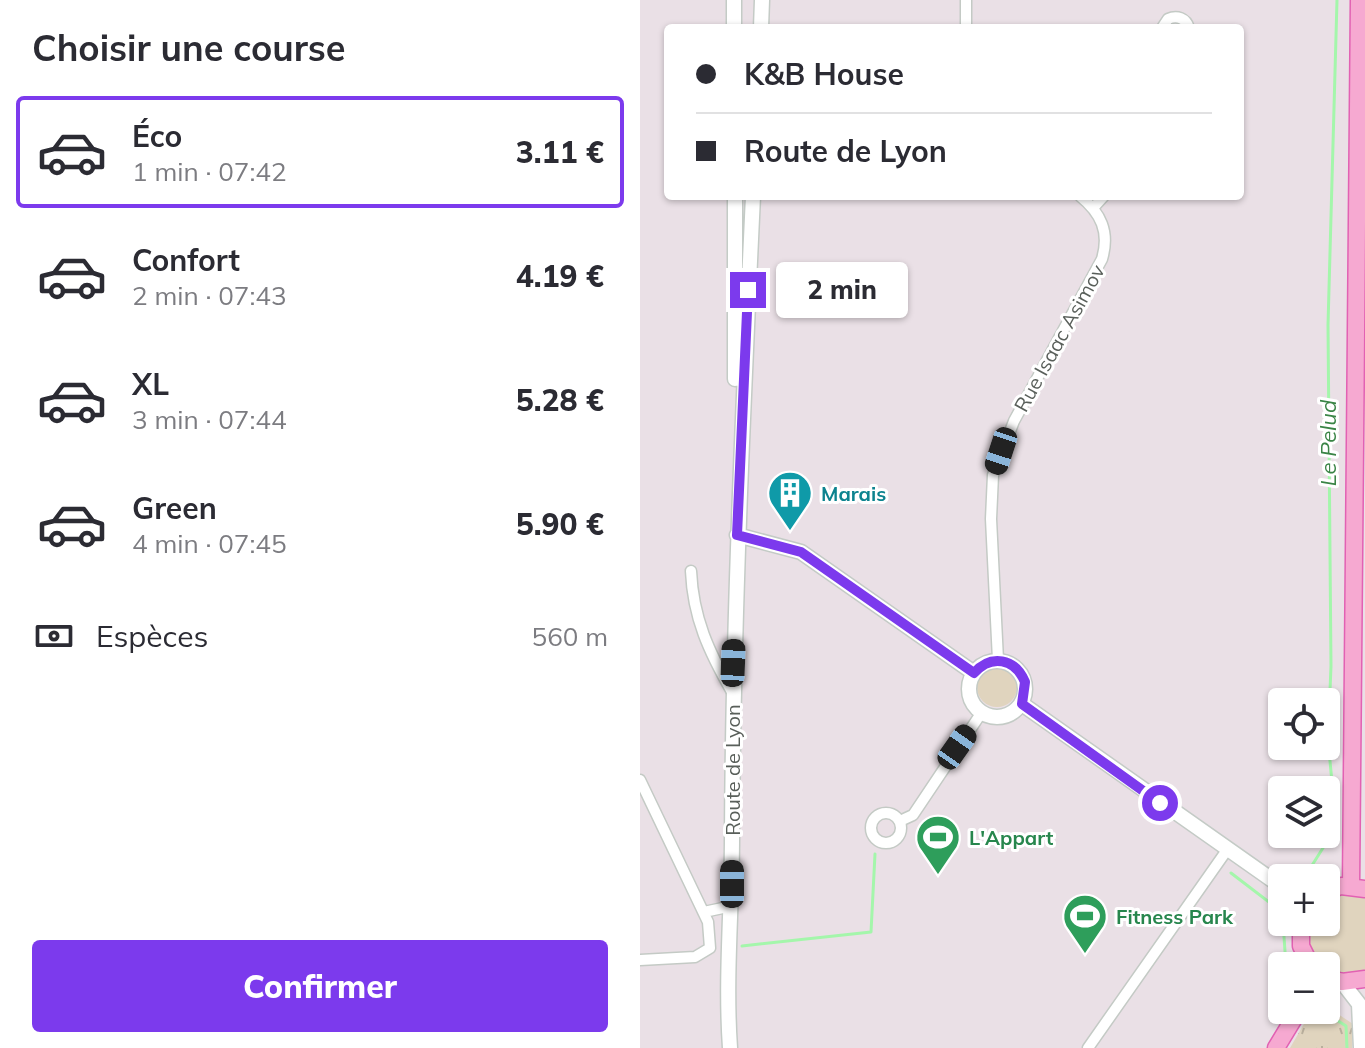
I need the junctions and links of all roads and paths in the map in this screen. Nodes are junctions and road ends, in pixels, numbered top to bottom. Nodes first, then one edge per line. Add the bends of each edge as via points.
1 (734, 0) edge
2 (762, 0) edge
3 (966, 0) edge
4 (1359, 0) edge
5 (734, 24) edge
6 (761, 24) edge
7 (966, 24) edge
8 (1165, 24) edge
9 (1187, 24) edge
10 (735, 200) edge
11 (753, 200) edge
12 (1085, 200) edge
13 (1100, 200) edge
14 (1094, 207) junction
15 (737, 535) junction
16 (691, 571) dead end
17 (998, 660) junction
18 (974, 673) junction
19 (733, 692) junction
20 (1022, 704) junction
21 (982, 712) junction
22 (640, 780) edge
23 (900, 821) dead end
24 (1227, 850) junction
25 (1268, 878) edge
26 (1358, 888) edge
27 (732, 906) junction
28 (704, 912) junction
29 (710, 948) junction
30 (731, 956) junction
31 (640, 960) edge
32 (1340, 979) edge
33 (1365, 979) edge
34 (1340, 988) edge
35 (1282, 1024) edge
36 (1290, 1024) edge
37 (730, 1048) edge
38 (738, 1048) edge
39 (1088, 1048) edge
40 (1274, 1048) edge
41 (1361, 1048) edge

1 - 5 main road
2 - 6 main road
3 - 7 street
4 - 26 main road
8 - 9 street via 1177,17
10 - 15 main road, Route de Lyon
11 - 15 main road, Route de Lyon
12 - 14 street
13 - 14 street
14 - 17 street, Rue Isaac Asimov via 1106,229 1102,259 1014,421 993,475
15 - 18 main road via 801,552
15 - 19 main road, Route de Lyon
16 - 19 street via 692,605 706,646
17 - 18 main road
17 - 20 main road via 1022,673
18 - 21 main road via 969,694
19 - 27 main road, Route de Lyon
20 - 21 main road via 1001,717
20 - 24 main road
21 - 23 street via 913,815
22 - 28 street
24 - 25 main road
24 - 39 street
27 - 28 street
27 - 30 main road, Route de Lyon
28 - 29 street
29 - 30 street
29 - 31 street via 695,957
30 - 37 main road
30 - 38 main road
32 - 33 main road
34 - 41 main road via 1359,1004
35 - 40 main road
36 - 40 main road

